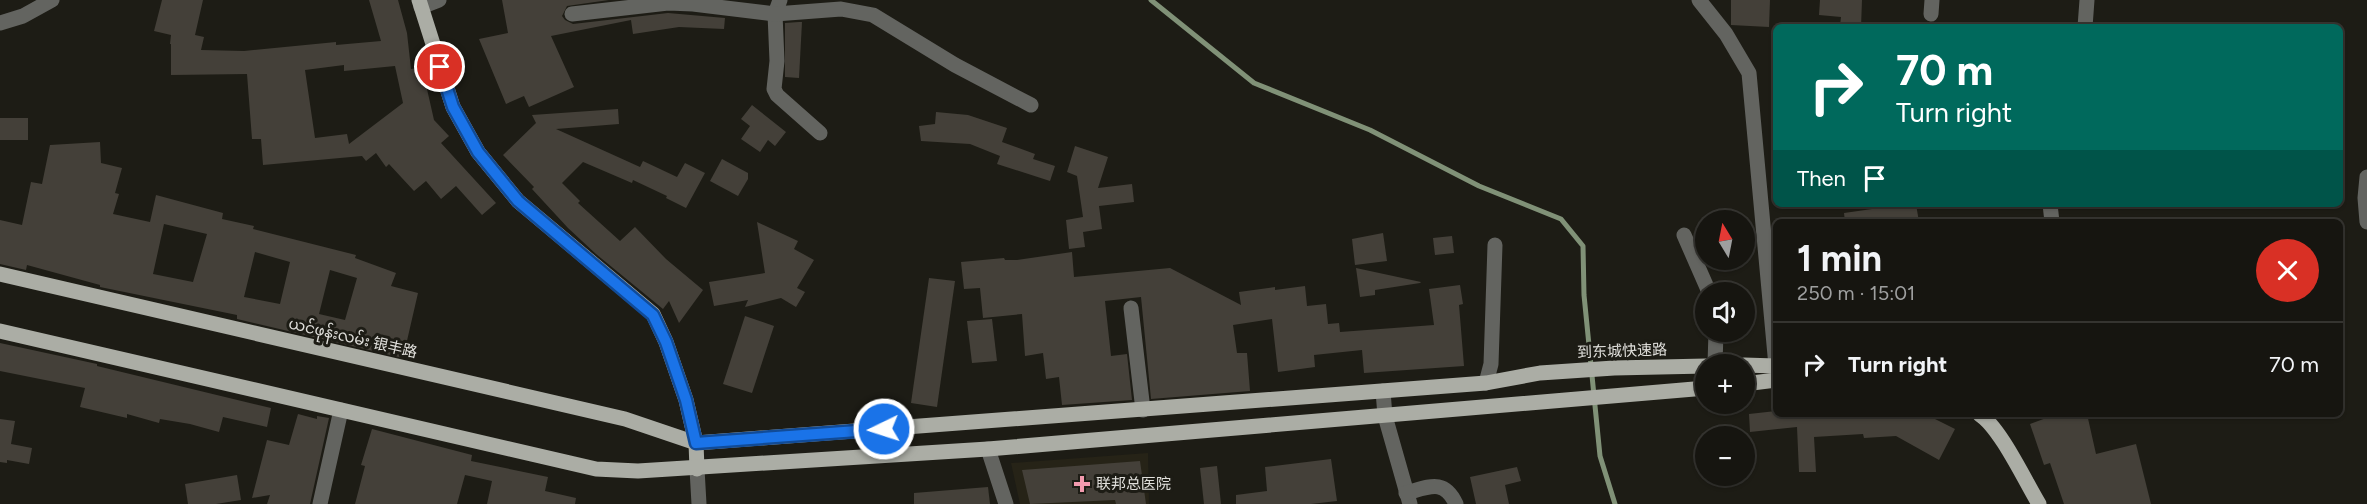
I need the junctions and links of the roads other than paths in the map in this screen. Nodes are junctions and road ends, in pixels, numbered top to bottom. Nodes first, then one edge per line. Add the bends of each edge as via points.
1 (52, 0) edge
2 (439, 0) edge
3 (1699, 0) edge
4 (2087, 0) edge
5 (420, 4) edge
6 (778, 7) edge
7 (572, 14) dead end
8 (0, 23) edge
9 (2085, 24) edge
10 (1030, 105) dead end
11 (820, 133) dead end
12 (2367, 177) edge
13 (2367, 222) edge
14 (1684, 235) dead end
15 (1495, 245) dead end
16 (0, 274) edge
17 (1705, 282) edge
18 (1131, 308) dead end
19 (0, 331) edge
20 (1773, 333) edge
21 (1755, 365) edge
22 (1695, 366) edge
23 (1773, 366) edge
24 (1773, 380) edge
25 (1486, 383) junction
26 (1755, 383) edge
27 (1695, 389) edge
28 (1383, 391) junction
29 (341, 410) junction
30 (1143, 410) junction
31 (1385, 416) junction
32 (1984, 417) edge
33 (696, 443) junction
34 (988, 449) junction
35 (698, 469) junction
36 (1408, 499) edge
37 (320, 504) edge
38 (699, 504) edge
39 (1006, 504) edge
40 (1456, 504) edge
41 (2039, 504) edge

1 - 8 street
2 - 5 street
3 - 20 street via 1726,34 1749,73
4 - 9 street
5 - 33 main road via 453,107 478,152 518,201 653,315 686,400
6 - 7 street via 668,3
6 - 10 street via 841,9 873,15
6 - 11 street via 774,89
12 - 13 street
14 - 17 street
15 - 25 street via 1491,364
16 - 33 main road, ယင်ဖုန်းလမ်း 银丰路 via 625,419
18 - 30 street
19 - 29 main road
21 - 23 main road
22 - 25 main road, 到东城快速路 via 1540,373
24 - 26 main road
25 - 28 main road, 到东城快速路
27 - 31 main road
28 - 30 main road, 到东城快速路
28 - 31 street
29 - 35 main road via 596,469
29 - 37 street
30 - 33 main road, 到东城快速路
31 - 34 main road
31 - 36 street
32 - 41 main road
33 - 35 main road
34 - 35 main road
34 - 39 street
35 - 38 street
36 - 40 street via 1432,486 1444,487

